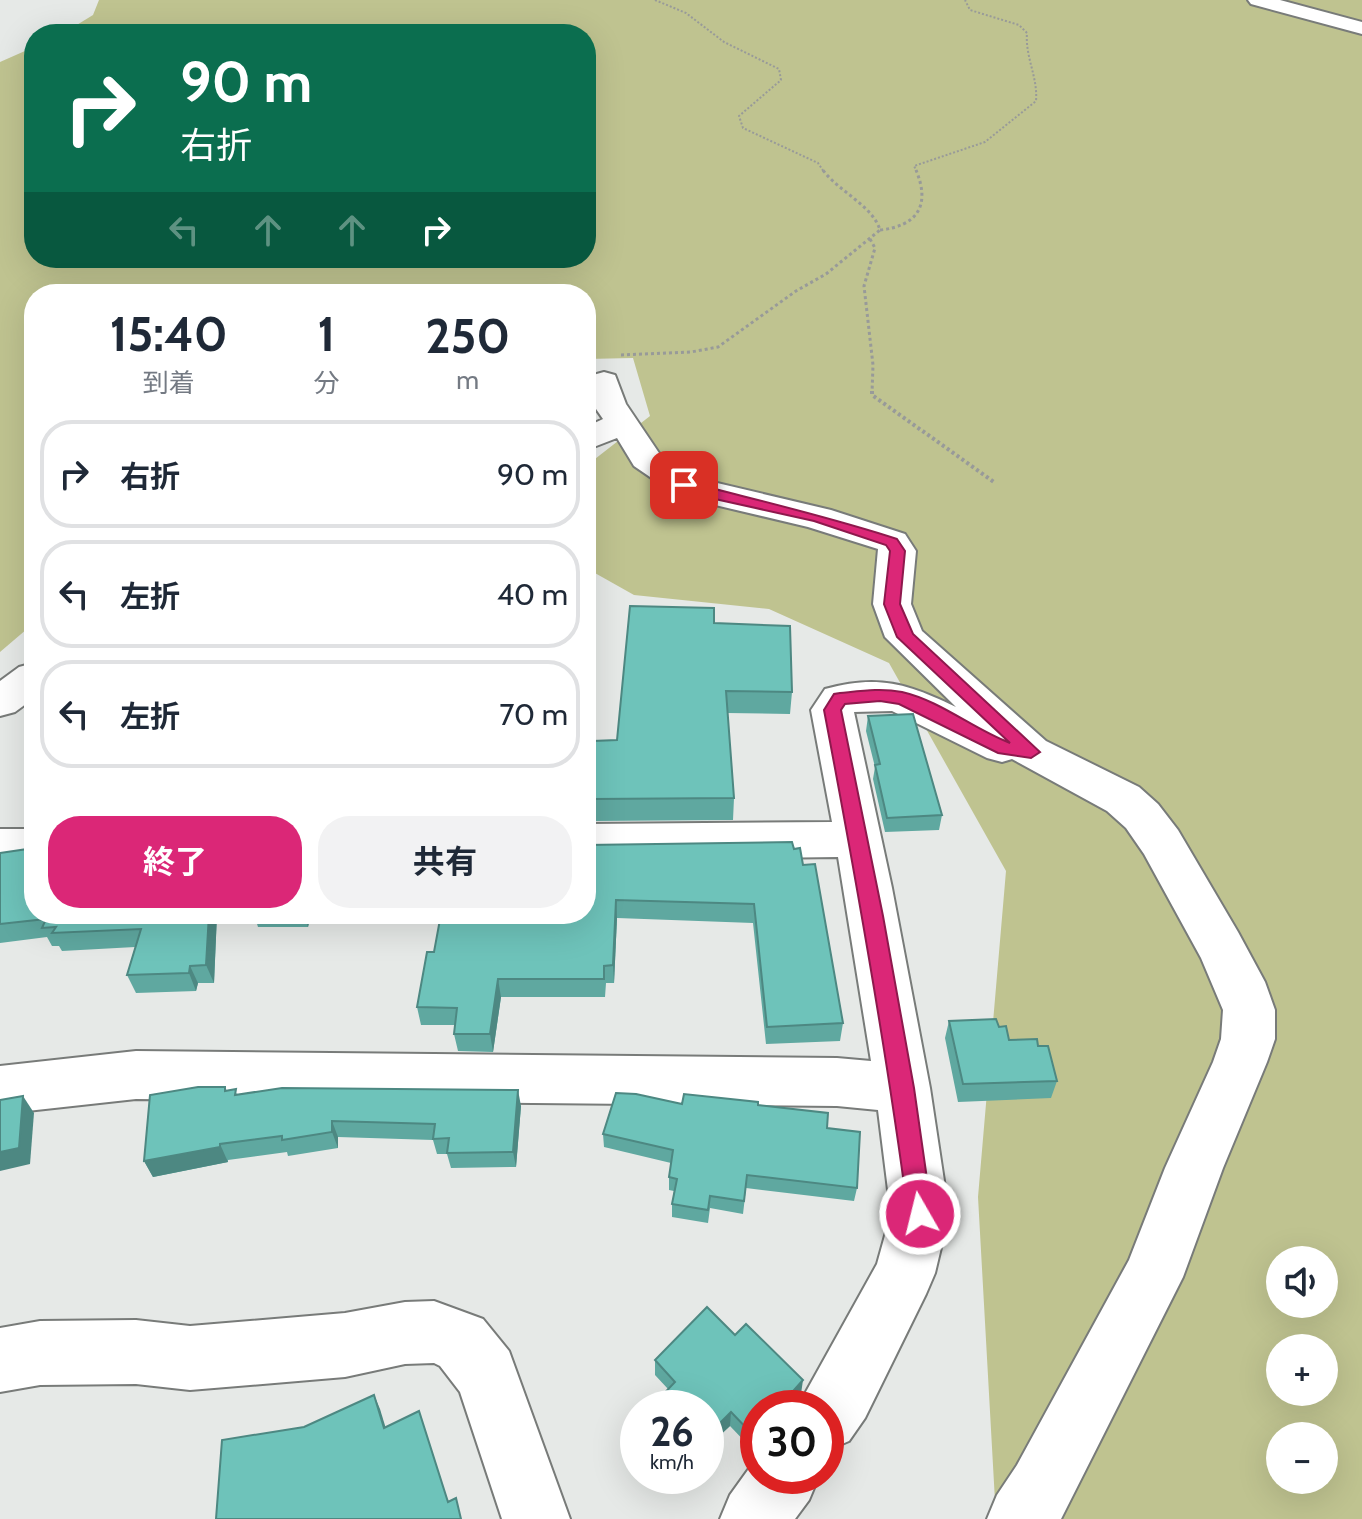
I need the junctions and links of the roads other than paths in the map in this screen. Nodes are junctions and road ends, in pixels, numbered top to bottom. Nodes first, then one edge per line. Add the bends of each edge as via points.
1 (1258, 0) edge
2 (1362, 28) edge
3 (604, 415) edge
4 (24, 684) edge
5 (0, 702) edge
6 (1031, 752) junction
7 (858, 839) junction
8 (596, 842) edge
9 (0, 847) edge
10 (24, 847) edge
11 (903, 1088) junction
12 (0, 1090) edge
13 (0, 1360) edge
14 (844, 1391) edge
15 (772, 1494) edge
16 (536, 1519) edge
17 (754, 1519) edge
18 (1021, 1519) edge

1 - 2 street
3 - 6 street via 646,459 684,485 892,542 897,551 892,604 905,637
4 - 5 street
6 - 7 street via 1004,748 901,698 840,699 832,710
6 - 18 street via 1123,799 1142,816 1220,946 1249,1010 1240,1062 1153,1277
7 - 8 street
7 - 11 street
9 - 10 street
11 - 12 street via 837,1082 136,1075
11 - 14 street via 920,1214 905,1273
13 - 16 street via 40,1353 136,1352 190,1358 434,1332 461,1341 486,1374
15 - 17 street

